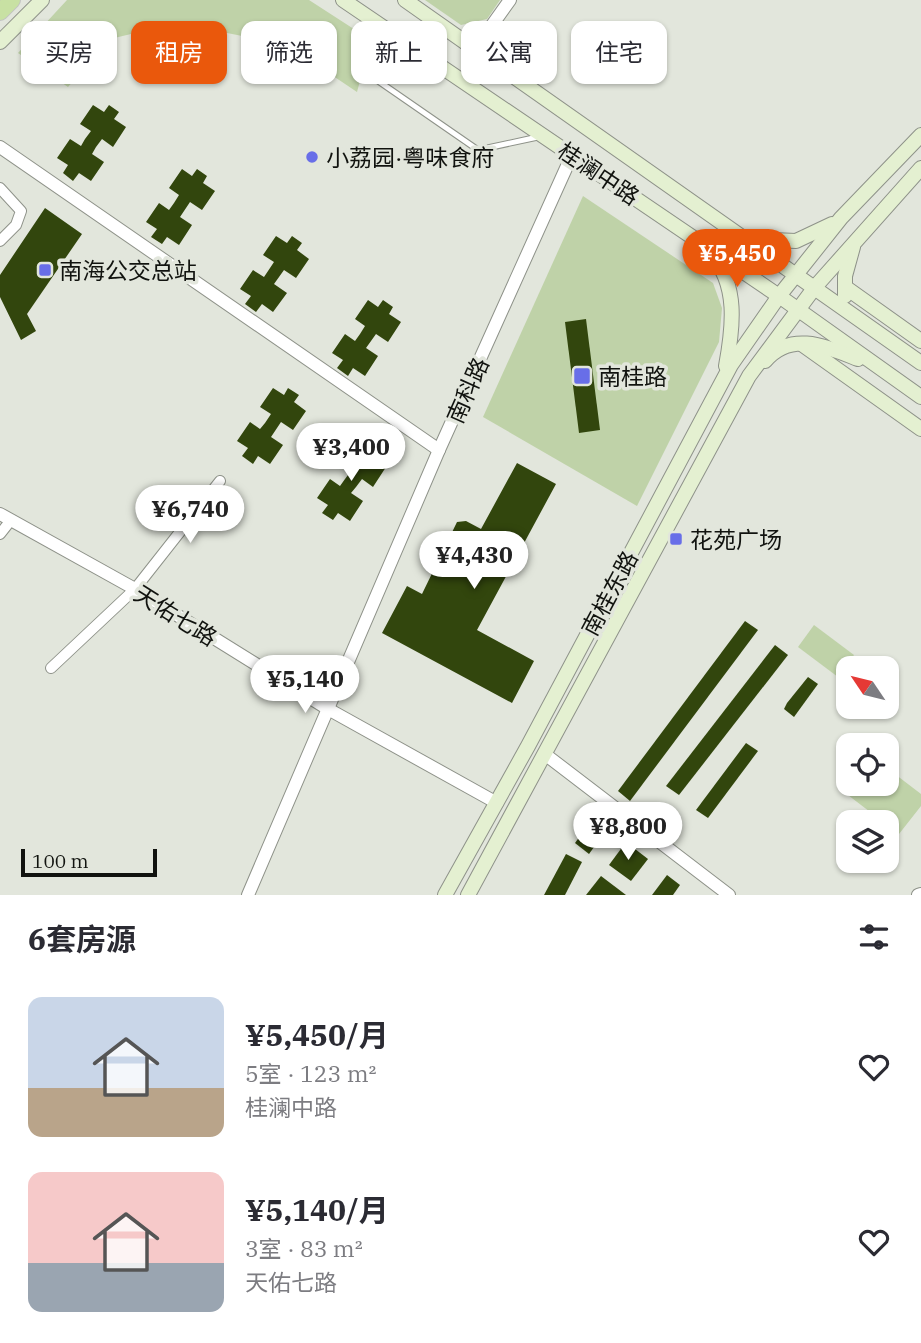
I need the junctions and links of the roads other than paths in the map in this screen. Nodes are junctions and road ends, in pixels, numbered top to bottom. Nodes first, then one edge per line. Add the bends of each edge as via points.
1 (12, 0) edge
2 (42, 0) edge
3 (343, 0) edge
4 (405, 0) edge
5 (510, 0) edge
6 (0, 12) edge
7 (366, 16) junction
8 (495, 21) edge
9 (461, 39) edge
10 (0, 42) edge
11 (525, 84) edge
12 (921, 135) edge
13 (543, 136) junction
14 (0, 147) edge
15 (572, 155) junction
16 (921, 168) edge
17 (0, 188) edge
18 (844, 215) junction
19 (746, 238) junction
20 (696, 240) junction
21 (0, 241) edge
22 (854, 242) junction
23 (796, 274) junction
24 (845, 287) junction
25 (816, 288) junction
26 (779, 296) junction
27 (798, 309) junction
28 (861, 320) junction
29 (921, 341) edge
30 (800, 342) junction
31 (921, 363) edge
32 (878, 366) junction
33 (724, 378) junction
34 (746, 383) junction
35 (921, 397) edge
36 (921, 429) edge
37 (439, 450) junction
38 (220, 481) dead end
39 (5, 517) edge
40 (0, 534) edge
41 (135, 589) junction
42 (51, 668) dead end
43 (328, 709) junction
44 (545, 755) junction
45 (496, 803) junction
46 (249, 894) edge
47 (445, 895) edge
48 (468, 895) edge
49 (729, 895) edge

1 - 6 main road
2 - 10 main road
3 - 7 main road, 桂澜中路
4 - 9 main road, 桂澜中路
5 - 8 street
7 - 13 main road, 桂澜中路
7 - 13 lane via 371,76 478,150
11 - 19 main road, 桂澜中路
12 - 18 main road
13 - 15 main road, 桂澜中路
14 - 37 street
15 - 20 main road, 桂澜中路
15 - 37 street, 南科路
16 - 22 main road, 南桂东路
17 - 21 street via 20,211 16,225
18 - 19 main road via 817,234 796,241
18 - 23 main road, 南桂东路
19 - 23 main road, 桂澜中路
20 - 26 main road, 桂澜中路
20 - 33 main road via 720,264 730,290 733,326
22 - 24 main road
22 - 25 main road, 南桂东路
23 - 25 main road, 桂澜中路
23 - 26 main road, 南桂东路
24 - 28 main road via 845,299
24 - 29 main road
25 - 27 main road, 南桂东路
25 - 28 main road, 桂澜中路
26 - 27 main road, 桂澜中路
26 - 33 main road, 南桂东路
27 - 32 main road, 桂澜中路
27 - 34 main road, 南桂东路
28 - 31 main road, 桂澜中路
30 - 32 main road
30 - 34 main road via 773,351
30 - 36 main road
32 - 35 main road, 桂澜中路
33 - 45 main road, 南桂东路
34 - 44 main road, 南桂东路
37 - 43 street, 南科路
38 - 41 street
39 - 40 street
39 - 41 street, 天佑七路
41 - 42 street
41 - 43 street, 天佑七路
43 - 45 street, 天佑七路
43 - 46 street, 南科路
44 - 48 main road, 南桂东路
44 - 49 street
45 - 47 main road, 南桂东路

